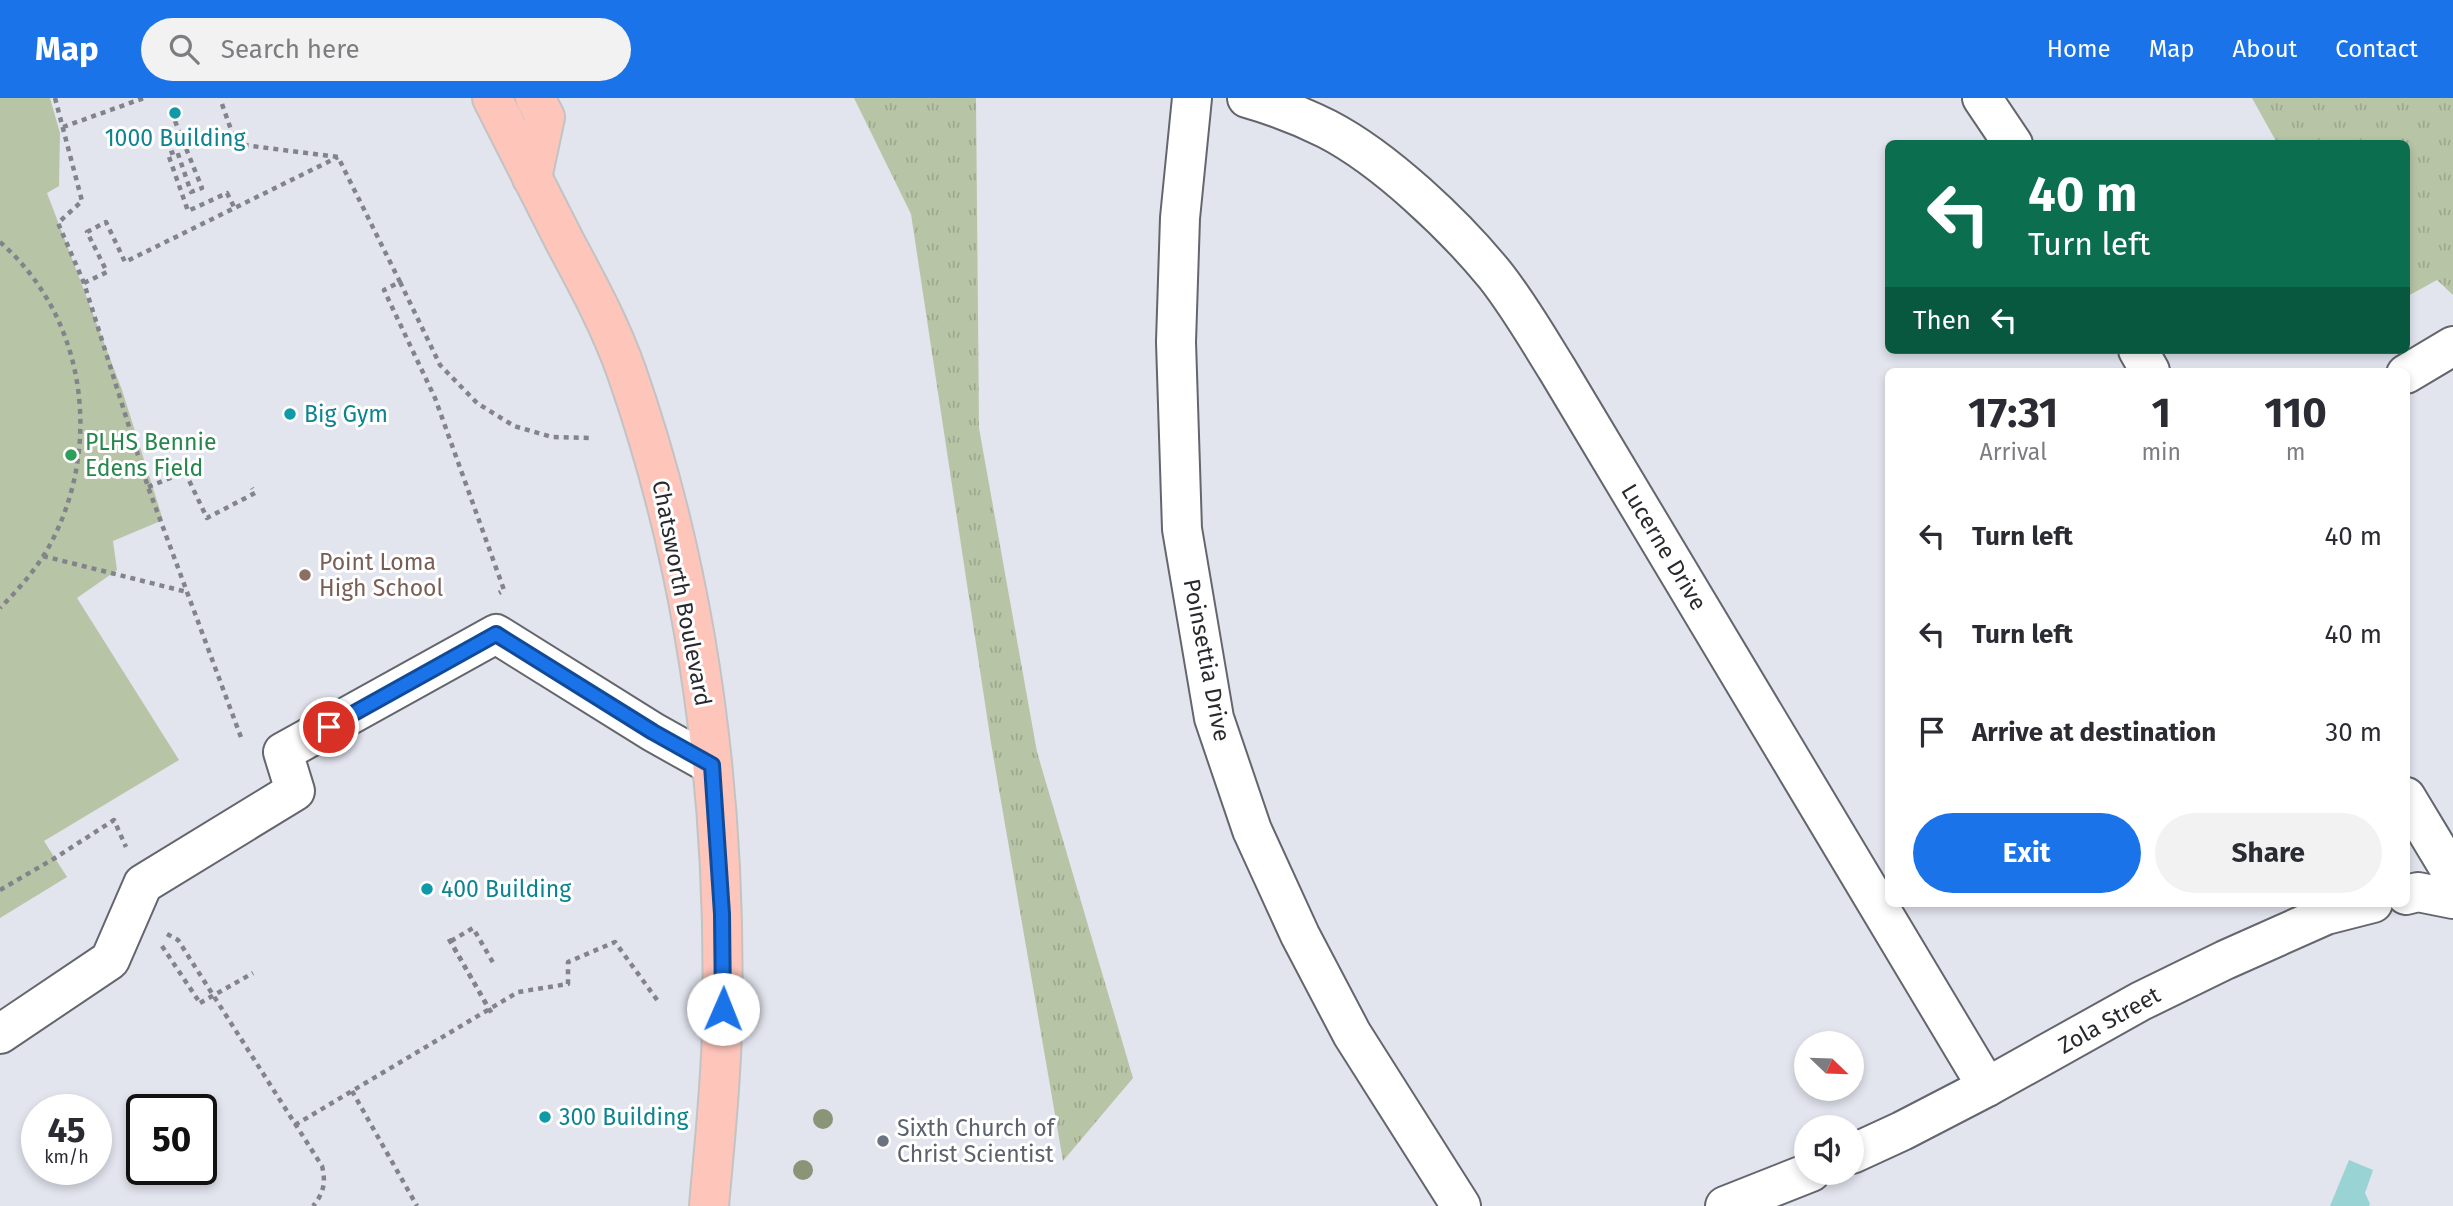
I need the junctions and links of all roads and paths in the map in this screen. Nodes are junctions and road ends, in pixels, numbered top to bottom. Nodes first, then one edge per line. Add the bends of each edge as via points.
1 (55, 98) edge
2 (144, 98) edge
3 (492, 98) edge
4 (535, 98) edge
5 (1192, 98) edge
6 (1247, 98) edge
7 (1982, 98) edge
8 (222, 104) dead end
9 (175, 121) dead end
10 (63, 127) junction
11 (2010, 140) edge
12 (338, 157) junction
13 (532, 178) junction
14 (235, 209) junction
15 (0, 242) edge
16 (400, 282) junction
17 (84, 283) junction
18 (2453, 346) edge
19 (2410, 372) edge
20 (590, 438) dead end
21 (148, 487) junction
22 (253, 488) dead end
23 (44, 556) junction
24 (187, 592) junction
25 (493, 597) dead end
26 (0, 608) edge
27 (244, 745) dead end
28 (712, 765) junction
29 (2410, 804) edge
30 (2453, 875) edge
31 (143, 884) junction
32 (0, 890) edge
33 (2410, 894) edge
34 (2453, 899) edge
35 (2357, 907) edge
36 (162, 948) dead end
37 (495, 966) dead end
38 (253, 973) dead end
39 (660, 1004) dead end
40 (491, 1012) junction
41 (0, 1034) edge
42 (1987, 1087) junction
43 (352, 1091) junction
44 (295, 1125) junction
45 (1864, 1148) edge
46 (1794, 1179) edge
47 (313, 1206) edge
48 (416, 1206) edge
49 (709, 1206) edge
50 (1461, 1206) edge
51 (1725, 1206) edge

1 - 10 path
2 - 10 path
3 - 13 main road, Chatsworth Boulevard
4 - 13 main road via 545,117
5 - 50 street, Poinsettia Drive via 1180,218 1175,342 1181,529 1214,718 1252,830 1300,935 1352,1034
6 - 42 street, Lucerne Drive via 1329,130 1372,159 1438,213 1496,276 1557,369
7 - 11 street
8 - 12 path via 236,144
9 - 14 path via 202,188 191,192 177,151 168,155 188,211 227,192
10 - 17 path via 82,201 58,223
12 - 14 path
12 - 16 path
13 - 28 main road, Chatsworth Boulevard via 605,318 656,466 691,614
14 - 17 path via 125,262 106,222 87,232 107,272
15 - 23 path via 44,294 60,321 76,369 81,442 77,474
16 - 20 path via 440,365 477,403 514,426 552,437
16 - 25 path via 384,289 435,398 505,590
17 - 21 path
18 - 19 street
21 - 22 path via 186,472 207,518 255,494
21 - 24 path
23 - 24 path
23 - 26 path
24 - 27 path
28 - 31 street via 496,634 283,752 295,791
28 - 49 main road, Chatsworth Boulevard via 723,982
29 - 30 street
31 - 32 path via 114,820
31 - 41 street via 110,960
31 - 44 path via 163,932 178,940
33 - 34 street
35 - 42 street, Zola Street via 2326,915 2141,1000
36 - 38 path, bridge via 200,1003
37 - 40 path via 473,928 450,940
39 - 40 path via 615,942 568,962 568,984 518,992
40 - 43 path
42 - 45 street, Zola Street
43 - 44 path
43 - 48 path
44 - 47 path via 324,1175 321,1195
46 - 51 street

